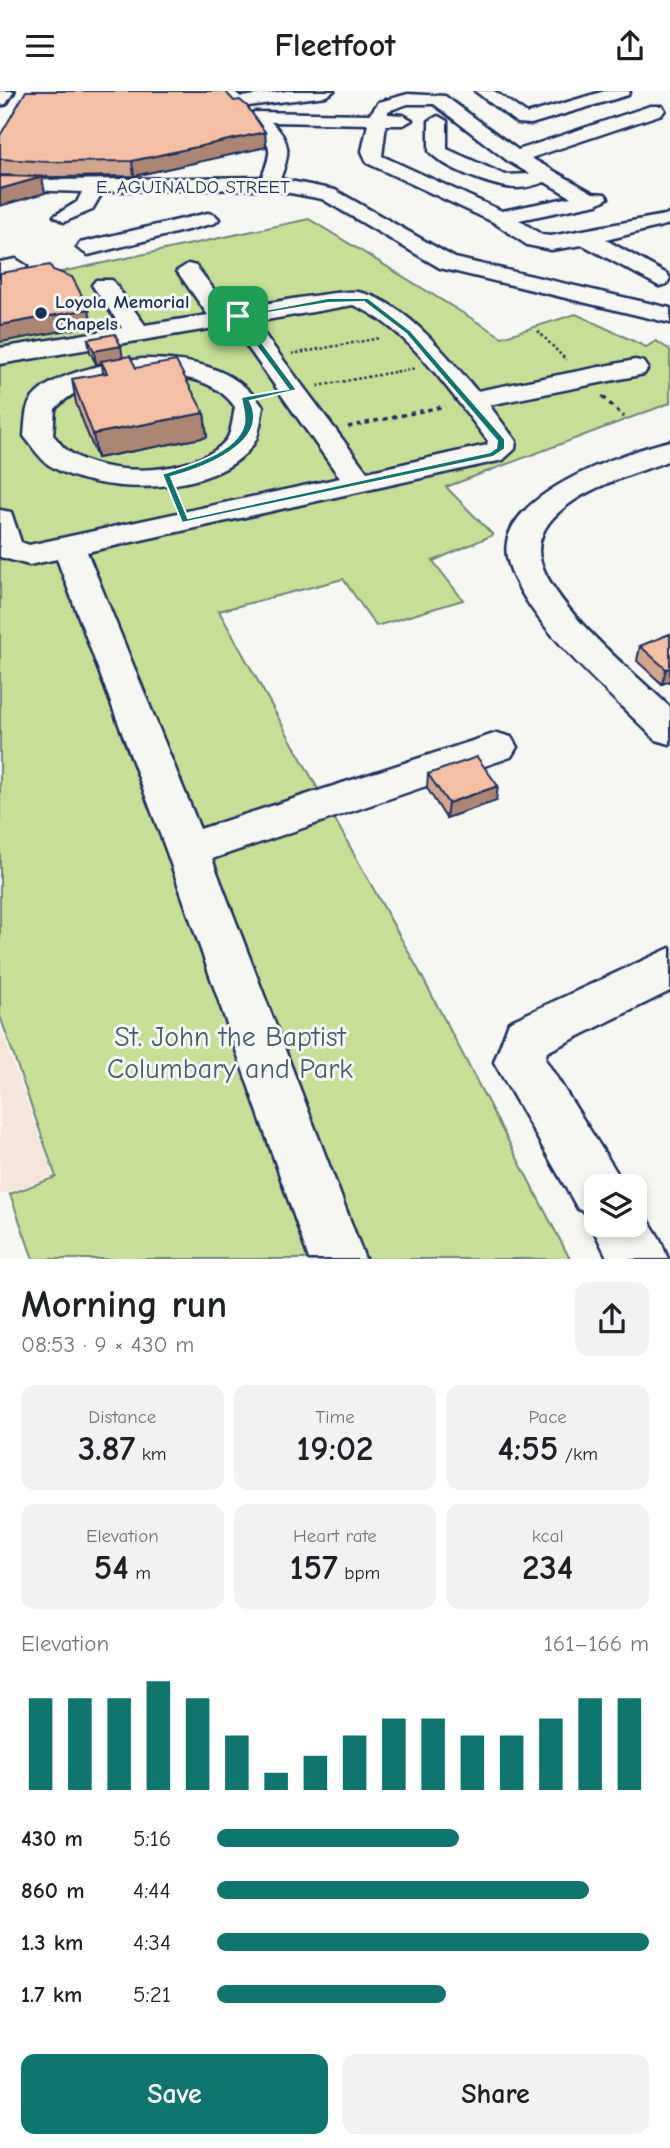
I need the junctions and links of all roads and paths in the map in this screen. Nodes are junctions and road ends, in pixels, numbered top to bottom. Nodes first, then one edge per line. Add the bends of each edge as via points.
1 (5, 91) edge
2 (224, 91) edge
3 (326, 91) edge
4 (483, 91) edge
5 (617, 92) edge
6 (557, 96) dead end
7 (0, 100) edge
8 (575, 106) junction
9 (656, 110) dead end
10 (379, 119) junction
11 (438, 121) junction
12 (467, 121) junction
13 (515, 157) junction
14 (0, 165) edge
15 (0, 174) edge
16 (545, 176) junction
17 (0, 183) edge
18 (269, 183) junction
19 (163, 185) junction
20 (27, 186) junction
21 (94, 186) junction
22 (0, 190) edge
23 (64, 216) dead end
24 (500, 218) junction
25 (208, 219) dead end
26 (180, 226) junction
27 (661, 226) edge
28 (587, 238) junction
29 (88, 248) dead end
30 (188, 271) dead end
31 (665, 278) edge
32 (310, 279) dead end
33 (104, 285) dead end
34 (594, 296) junction
35 (328, 301) junction
36 (670, 316) edge
37 (230, 317) junction
38 (138, 333) junction
39 (409, 333) junction
40 (0, 356) edge
41 (268, 358) junction
42 (438, 364) junction
43 (635, 368) dead end
44 (293, 390) junction
45 (244, 399) junction
46 (470, 401) junction
47 (323, 432) junction
48 (670, 450) edge
49 (166, 476) junction
50 (359, 483) junction
51 (0, 519) edge
52 (185, 521) junction
53 (69, 547) junction
54 (670, 730) edge
55 (496, 747) dead end
56 (187, 850) junction
57 (670, 968) edge
58 (587, 1174) edge
59 (626, 1237) edge
60 (337, 1259) edge
61 (640, 1259) edge

1 - 7 main road
2 - 3 street via 241,102
4 - 8 street via 523,118
5 - 8 street
6 - 8 street
9 - 13 street
10 - 11 street
10 - 12 street via 382,106 432,98
10 - 18 street via 260,116 281,145
10 - 24 street via 371,151 374,159
11 - 12 street
11 - 16 street via 438,151 452,160 506,181
12 - 13 street
13 - 16 street
14 - 15 street via 5,169
16 - 24 street via 599,198
17 - 20 street, E. AGUINALDO STREET
18 - 19 street, E. AGUINALDO STREET via 207,175
18 - 34 street, E. AGUINALDO STREET via 328,194 448,263
19 - 21 street, E. AGUINALDO STREET
19 - 26 street via 160,208
20 - 21 street, E. AGUINALDO STREET
20 - 22 street, E. AGUINALDO STREET
21 - 23 street via 85,209
24 - 28 street via 535,240 563,243
25 - 26 street
26 - 29 street
27 - 28 street
28 - 31 street
30 - 37 street
31 - 34 street
32 - 35 street
33 - 38 street
34 - 36 street, E. AGUINALDO STREET
35 - 37 street
35 - 39 street via 366,300
37 - 38 street
37 - 41 street
38 - 40 street
39 - 41 path
39 - 42 street
41 - 44 street
42 - 44 path
42 - 46 street
43 - 46 street
44 - 45 street
44 - 47 street
45 - 49 street via 249,407 248,425 237,443 200,466
45 - 49 street via 229,384 191,370 110,371 73,384 45,402 21,441 78,473 120,479
46 - 47 path
46 - 50 street via 502,441 501,449
47 - 50 street
48 - 54 street via 561,496 525,535 524,559 551,606
49 - 52 street
50 - 52 street
51 - 53 street via 5,547 14,552 29,555
52 - 53 street
53 - 56 street
55 - 56 street
56 - 60 street
57 - 58 street via 526,1038 519,1062
59 - 61 street

